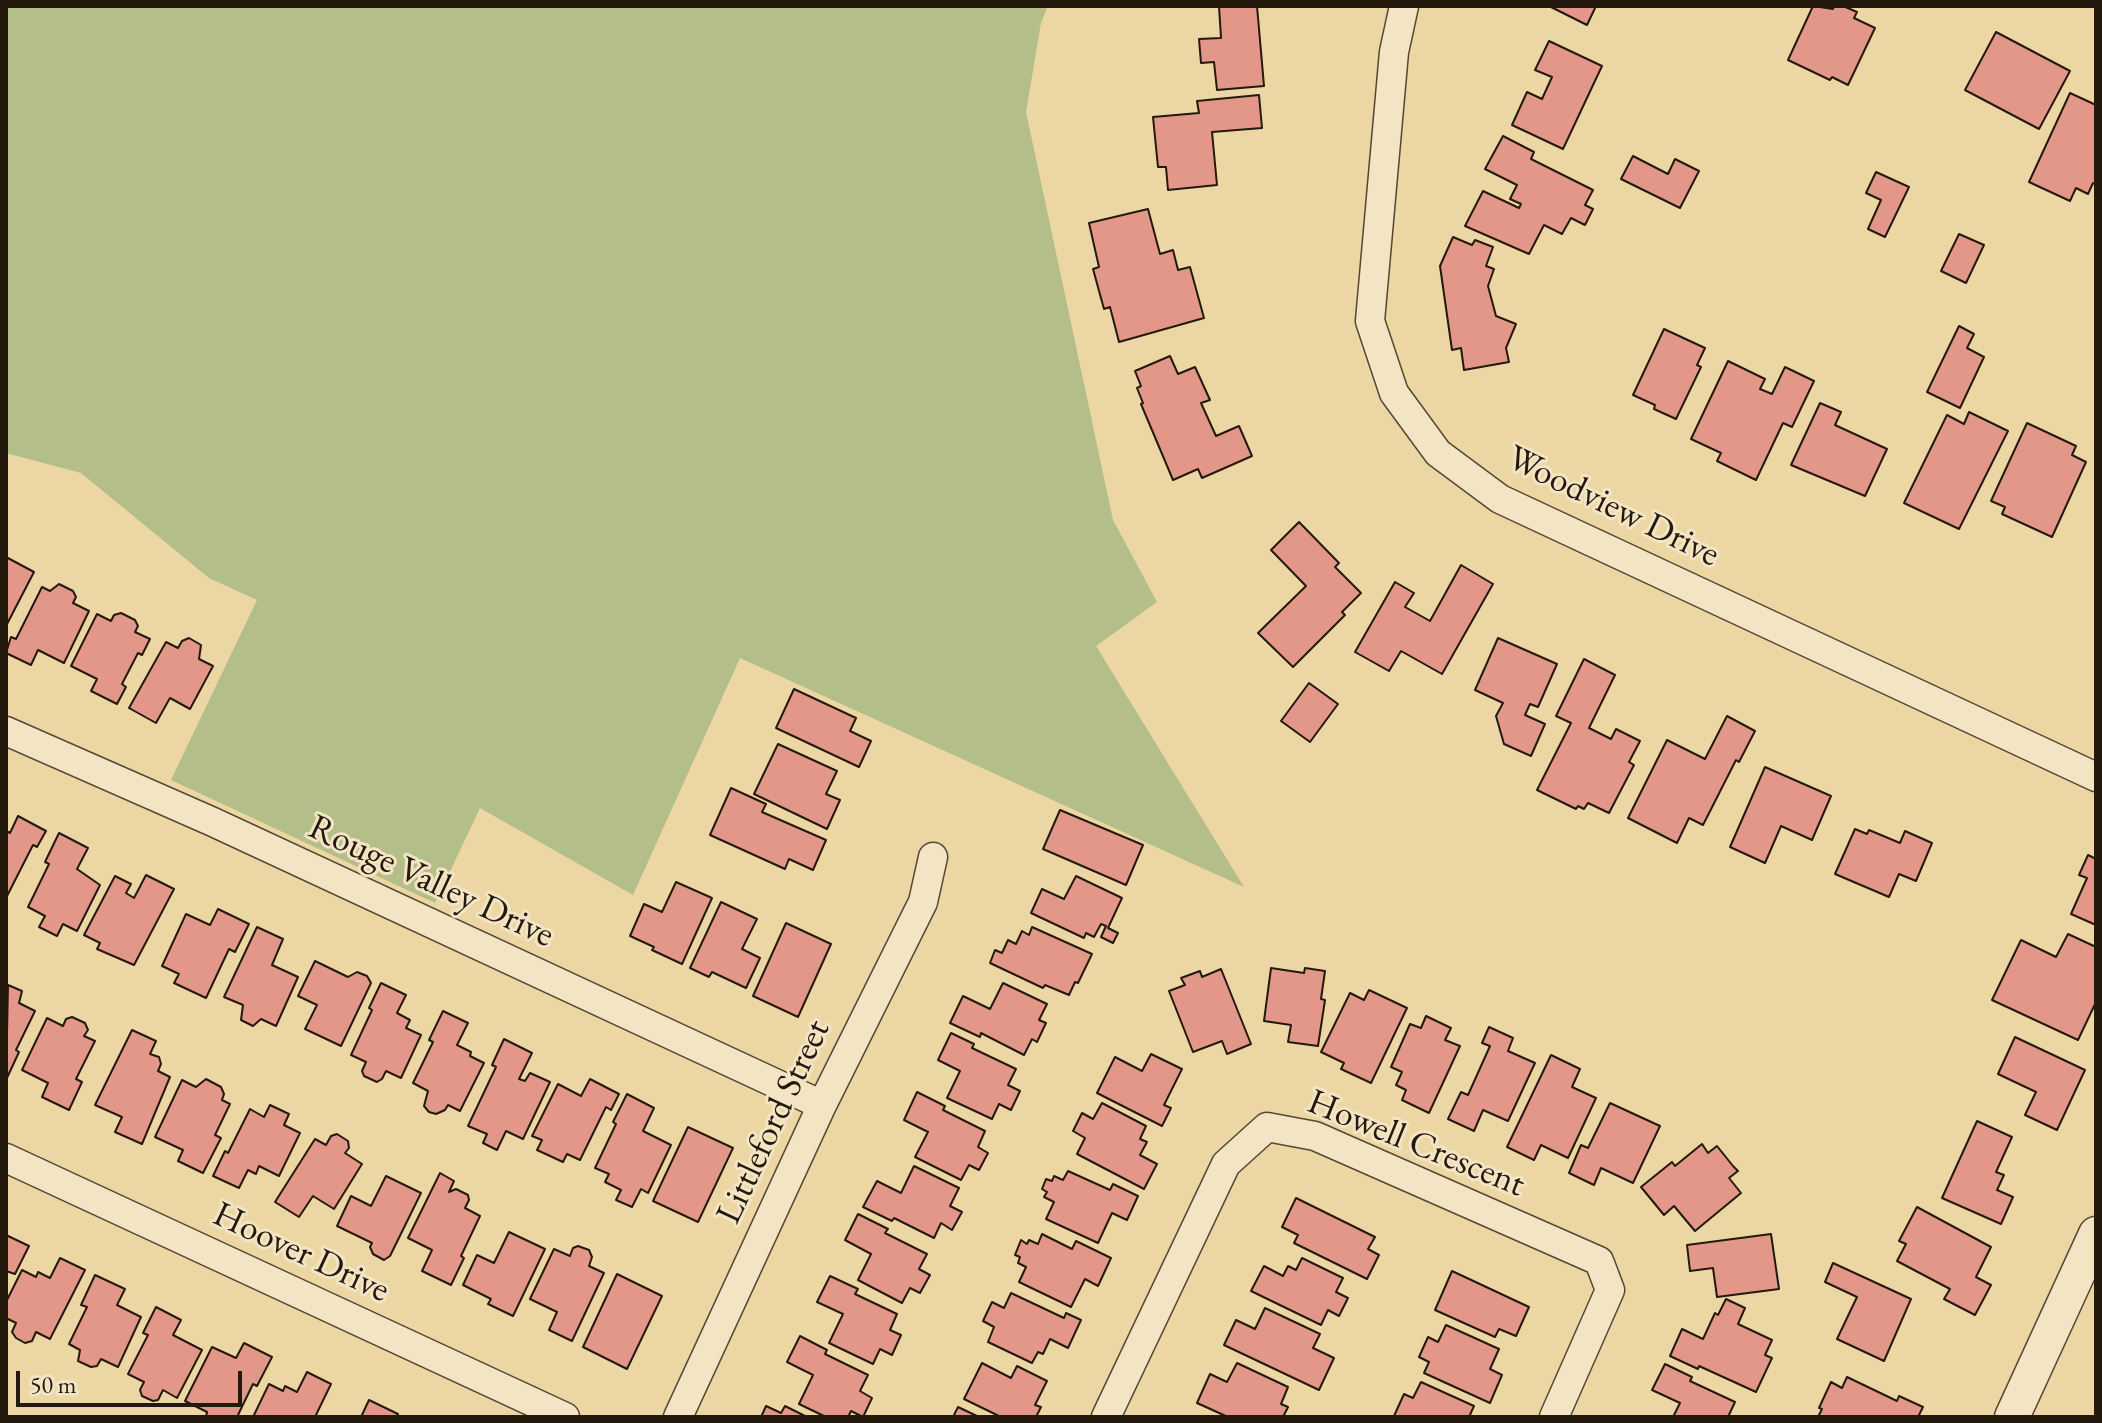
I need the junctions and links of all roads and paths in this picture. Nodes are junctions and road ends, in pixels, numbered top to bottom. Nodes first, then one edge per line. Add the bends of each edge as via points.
1 (1404, 6) edge
2 (6, 731) edge
3 (2096, 777) edge
4 (933, 857) dead end
5 (822, 1105) junction
6 (6, 1158) edge
7 (2096, 1234) edge
8 (565, 1417) edge
9 (678, 1417) edge
10 (1106, 1417) edge
11 (1554, 1417) edge
12 (2012, 1417) edge

1 - 3 street, Woodview Drive via 1394,52 1370,321 1394,393 1438,453 1500,499
2 - 5 street, Rouge Valley Drive
4 - 5 street, Littleford Street via 923,902
5 - 9 street, Littleford Street
6 - 8 street, Hoover Drive
7 - 12 street
10 - 11 street, Howell Crescent via 1226,1164 1267,1127 1315,1136 1599,1261 1610,1290

